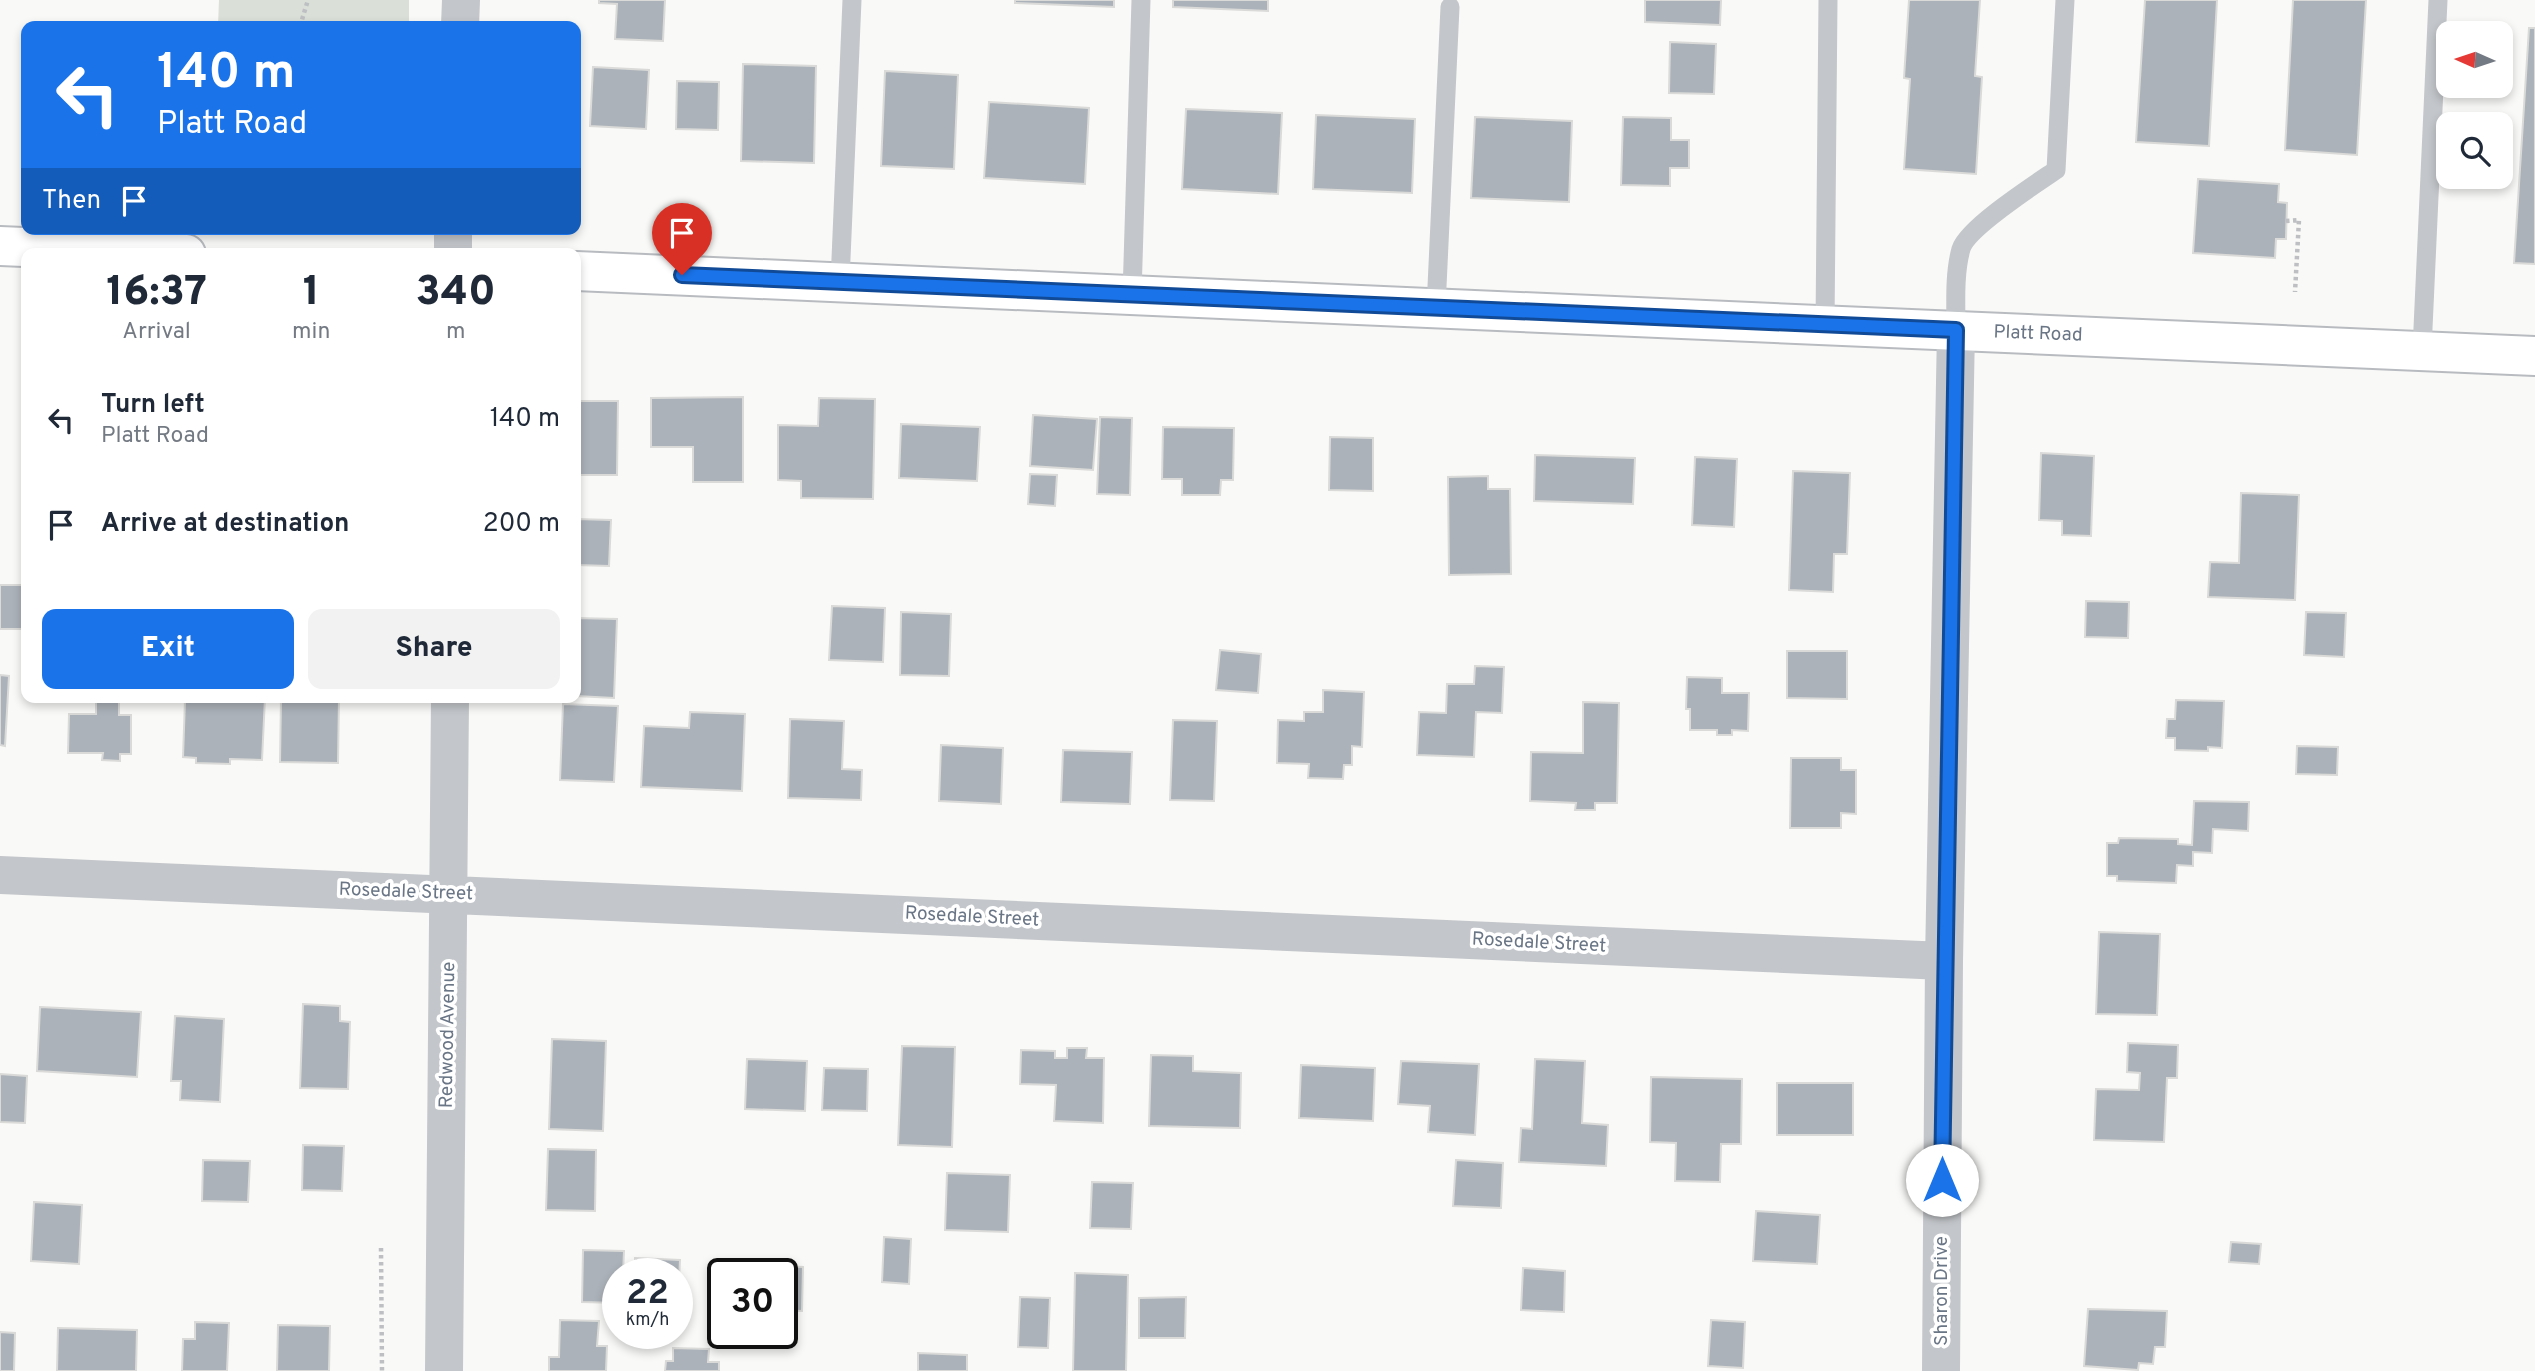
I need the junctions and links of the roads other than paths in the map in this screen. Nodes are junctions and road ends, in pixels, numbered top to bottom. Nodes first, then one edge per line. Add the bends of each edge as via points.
1 (461, 0) edge
2 (852, 0) edge
3 (1141, 0) edge
4 (1828, 0) edge
5 (2065, 0) edge
6 (2438, 0) edge
7 (1450, 7) dead end
8 (460, 21) edge
9 (0, 246) edge
10 (46, 248) edge
11 (581, 271) edge
12 (840, 282) junction
13 (1132, 295) junction
14 (1436, 308) junction
15 (1825, 325) junction
16 (1956, 330) junction
17 (2422, 350) junction
18 (2535, 355) edge
19 (450, 703) edge
20 (0, 875) edge
21 (450, 893) junction
22 (1944, 961) junction
23 (443, 1371) edge
24 (1941, 1371) edge

1 - 8 street
2 - 12 lane
3 - 13 lane
4 - 15 lane
5 - 16 lane via 2056,170 1998,210 1962,246
6 - 17 lane
7 - 14 lane
9 - 10 main road
11 - 12 main road, Platt Road
12 - 13 main road, Platt Road
13 - 14 main road, Platt Road
14 - 15 main road, Platt Road
15 - 16 main road, Platt Road
16 - 17 main road, Platt Road
16 - 22 street, Sharon Drive
17 - 18 main road, Platt Road
19 - 21 street, Redwood Avenue
20 - 21 street, Rosedale Street
21 - 22 street, Rosedale Street
21 - 23 street, Redwood Avenue
22 - 24 street, Sharon Drive

